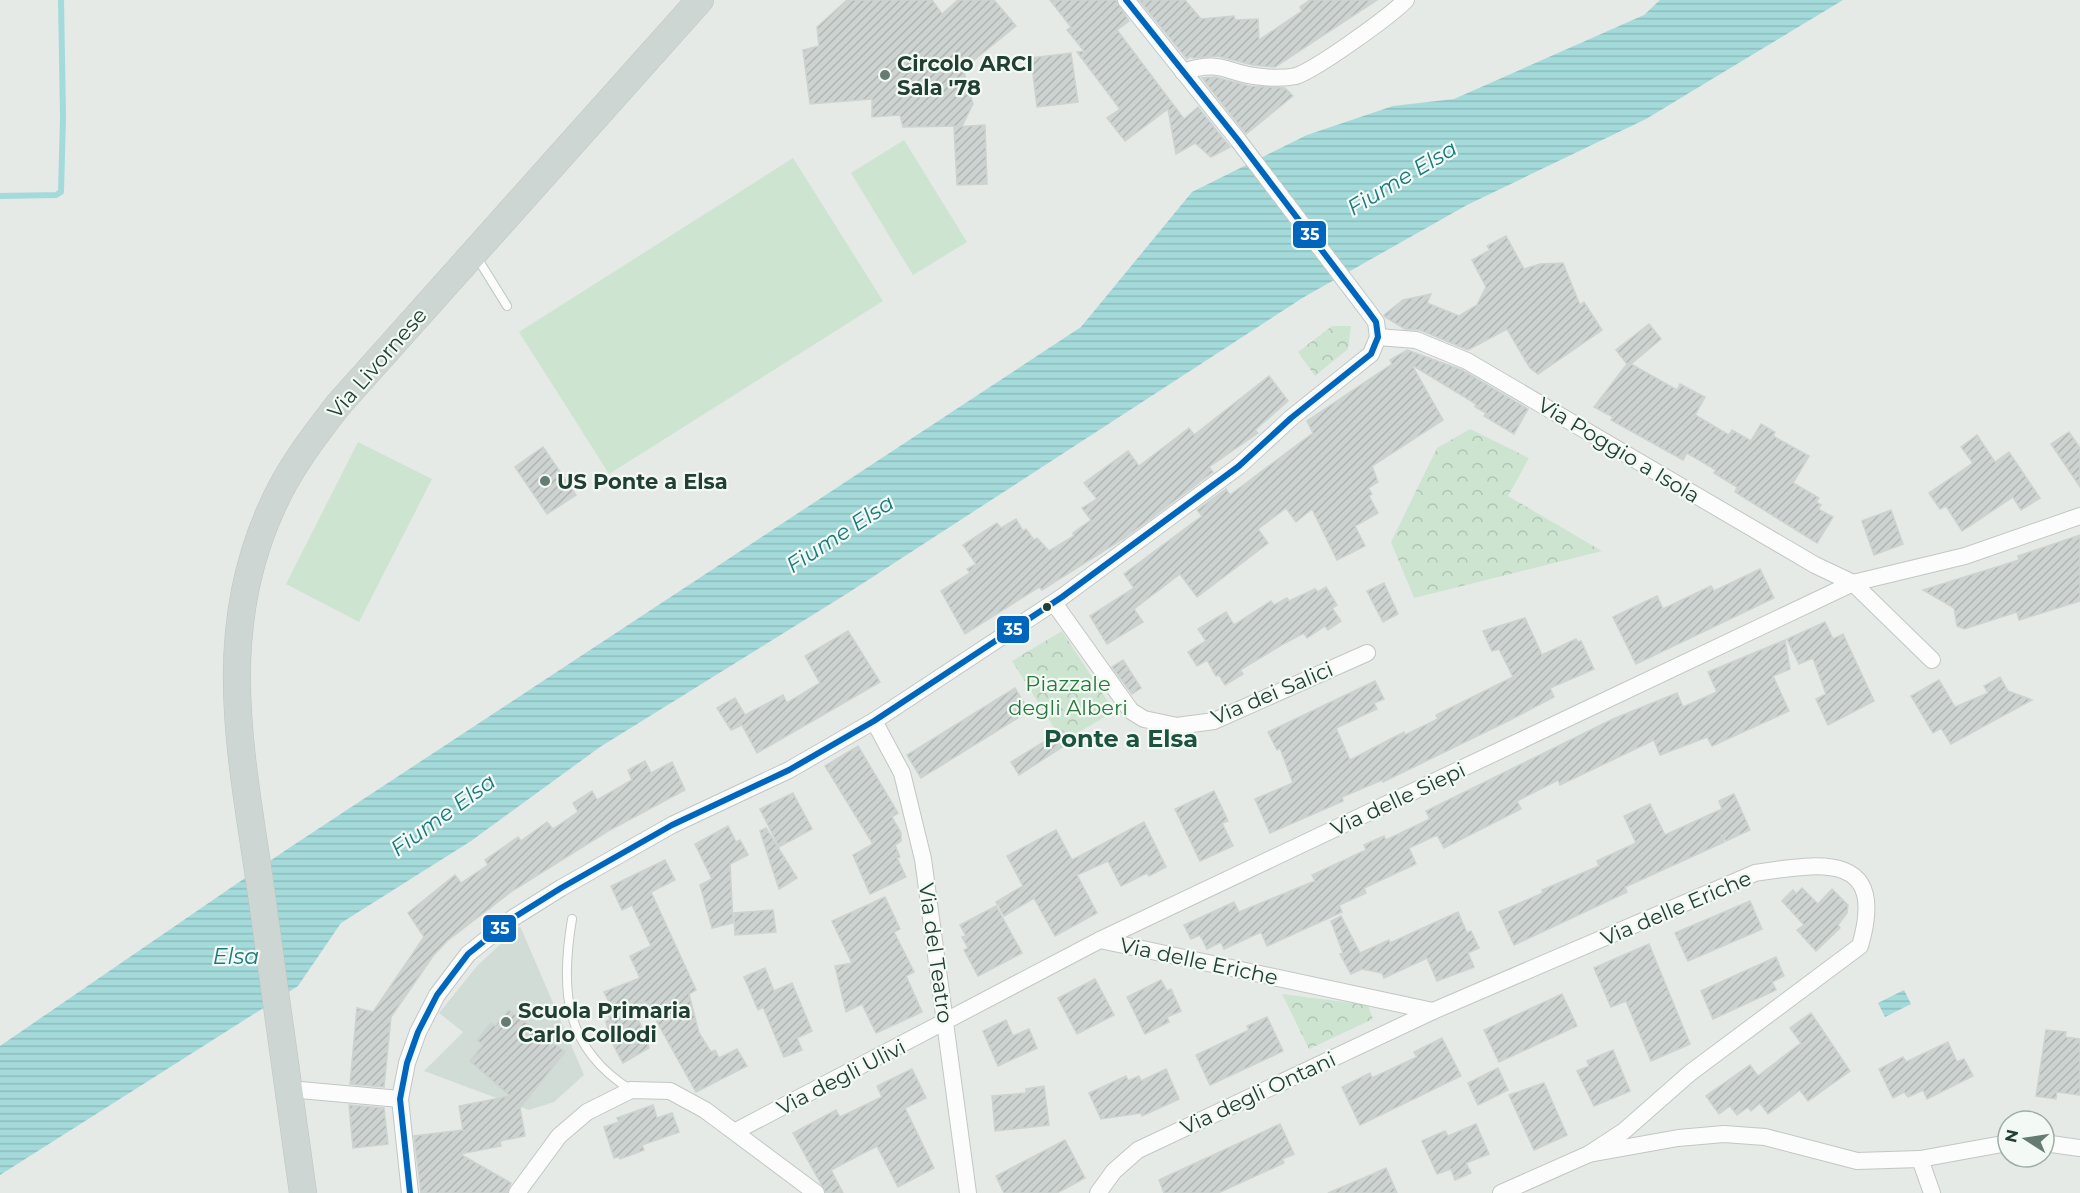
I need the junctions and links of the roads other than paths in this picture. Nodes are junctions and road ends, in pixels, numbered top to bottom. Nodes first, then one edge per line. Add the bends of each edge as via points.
1 (700, 0) edge
2 (1126, 0) edge
3 (1406, 0) edge
4 (1183, 72) junction
5 (475, 253) junction
6 (507, 306) dead end
7 (1378, 338) junction
8 (2080, 516) edge
9 (1853, 583) junction
10 (1054, 603) junction
11 (1366, 652) dead end
12 (1932, 660) dead end
13 (874, 721) junction
14 (572, 919) dead end
15 (1100, 940) junction
16 (1433, 1011) junction
17 (946, 1022) junction
18 (287, 1077) junction
19 (631, 1090) junction
20 (400, 1099) junction
21 (736, 1131) junction
22 (1996, 1145) edge
23 (2056, 1145) edge
24 (2080, 1148) edge
25 (1589, 1154) junction
26 (1920, 1159) junction
27 (303, 1193) edge
28 (410, 1193) edge
29 (517, 1193) edge
30 (816, 1193) edge
31 (968, 1193) edge
32 (1098, 1193) edge
33 (1501, 1193) edge
34 (1932, 1193) edge

1 - 5 main road, Via Livornese
2 - 4 street
3 - 4 street via 1295,76 1262,77 1214,65
4 - 7 street via 1368,310 1376,322
5 - 6 lane
5 - 18 main road, Via Livornese via 317,432 260,534 241,607 235,667 238,725
7 - 9 street, Via Poggio a Isola via 1416,340 1467,361 1815,566
7 - 10 street via 1371,354 1239,466
8 - 9 street via 1965,556
9 - 12 street
9 - 15 street, Via delle Siepi
10 - 11 street, Via dei Salici via 1131,711 1144,719 1177,726 1214,721
10 - 13 street
13 - 17 street, Via del Teatro via 902,773 918,838
13 - 20 street via 789,770 672,825 513,918 468,954 437,995 418,1032
14 - 19 lane via 566,954 566,993 581,1041 609,1076
15 - 16 street, Via delle Eriche
15 - 17 street, Via delle Siepi
16 - 25 street, Via delle Eriche via 1755,873 1809,865 1847,870 1861,883 1868,899 1860,946
16 - 32 street, Via degli Ontani via 1138,1149
17 - 21 street, Via degli Ulivi
17 - 31 street, Via del Teatro
18 - 20 street
18 - 27 main road, Via Livornese
19 - 21 street via 670,1091
19 - 29 street via 586,1112 559,1136
20 - 28 street
21 - 30 street via 768,1160
22 - 26 street
23 - 24 street
25 - 26 street via 1724,1134 1765,1137 1857,1161
25 - 33 street
26 - 34 street

